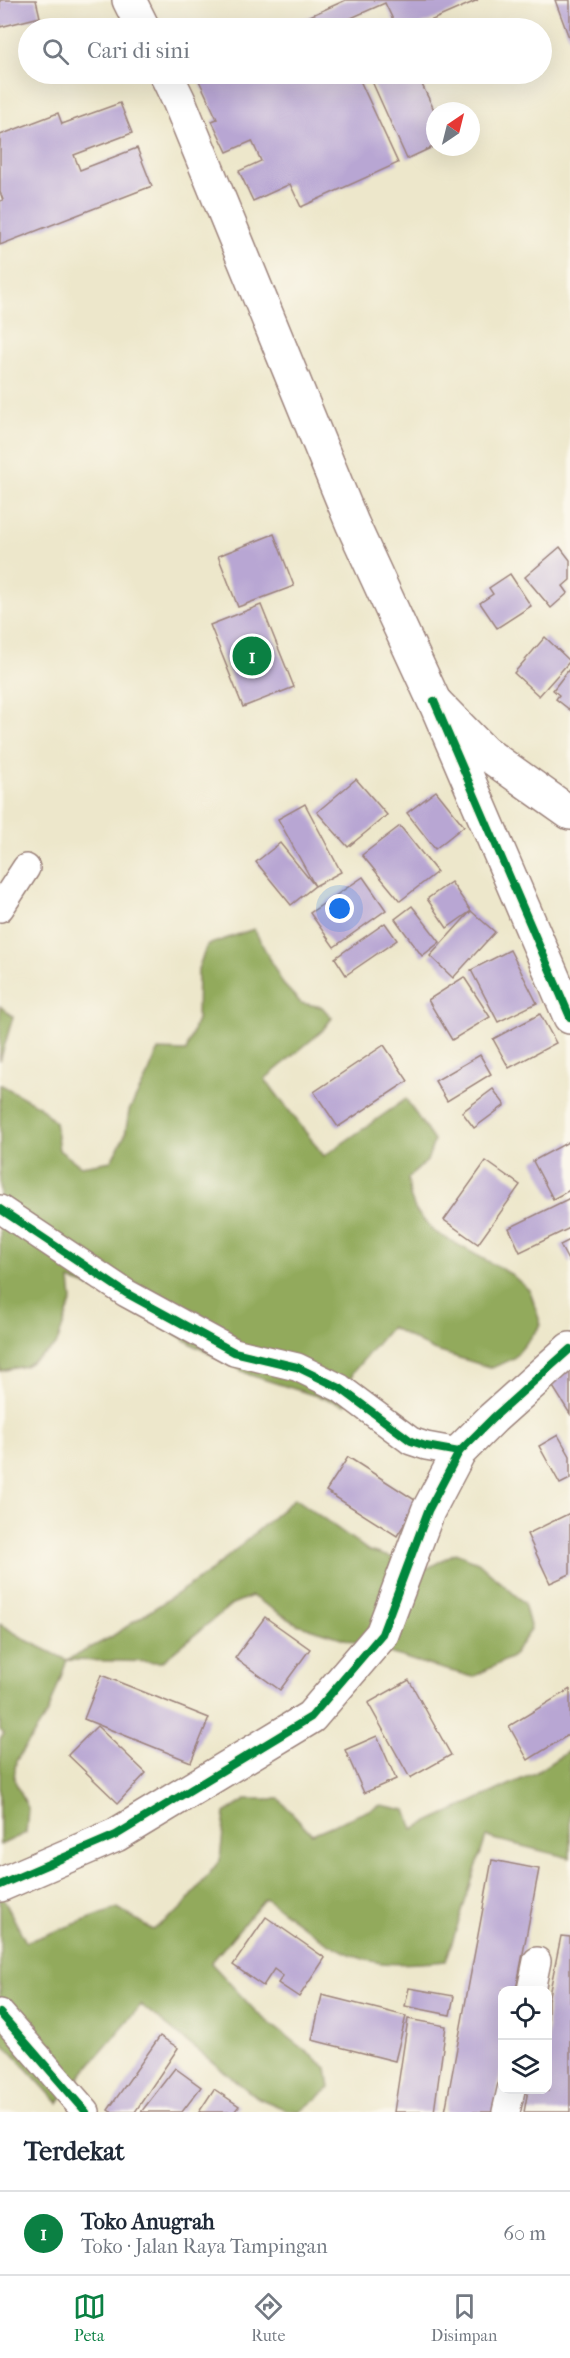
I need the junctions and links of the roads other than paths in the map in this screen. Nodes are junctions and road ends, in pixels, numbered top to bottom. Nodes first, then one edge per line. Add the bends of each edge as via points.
1 (129, 0) edge
2 (138, 18) edge
3 (171, 84) edge
4 (434, 701) junction
5 (570, 813) edge
6 (26, 868) dead end
7 (0, 908) edge
8 (570, 1017) edge
9 (0, 1209) edge
10 (570, 1349) edge
11 (459, 1452) junction
12 (0, 1885) edge
13 (537, 1961) dead end
14 (532, 1986) edge
15 (0, 2013) edge
16 (510, 2094) edge
17 (86, 2112) edge
18 (506, 2112) edge

1 - 2 street
3 - 4 street via 352,523
4 - 5 street via 484,752
4 - 8 street
6 - 7 street
9 - 11 street via 126,1293 234,1352 297,1368 340,1388 411,1441
10 - 11 street
11 - 12 street via 428,1510 382,1634 310,1718 116,1835
13 - 14 street
15 - 17 street
16 - 18 street

